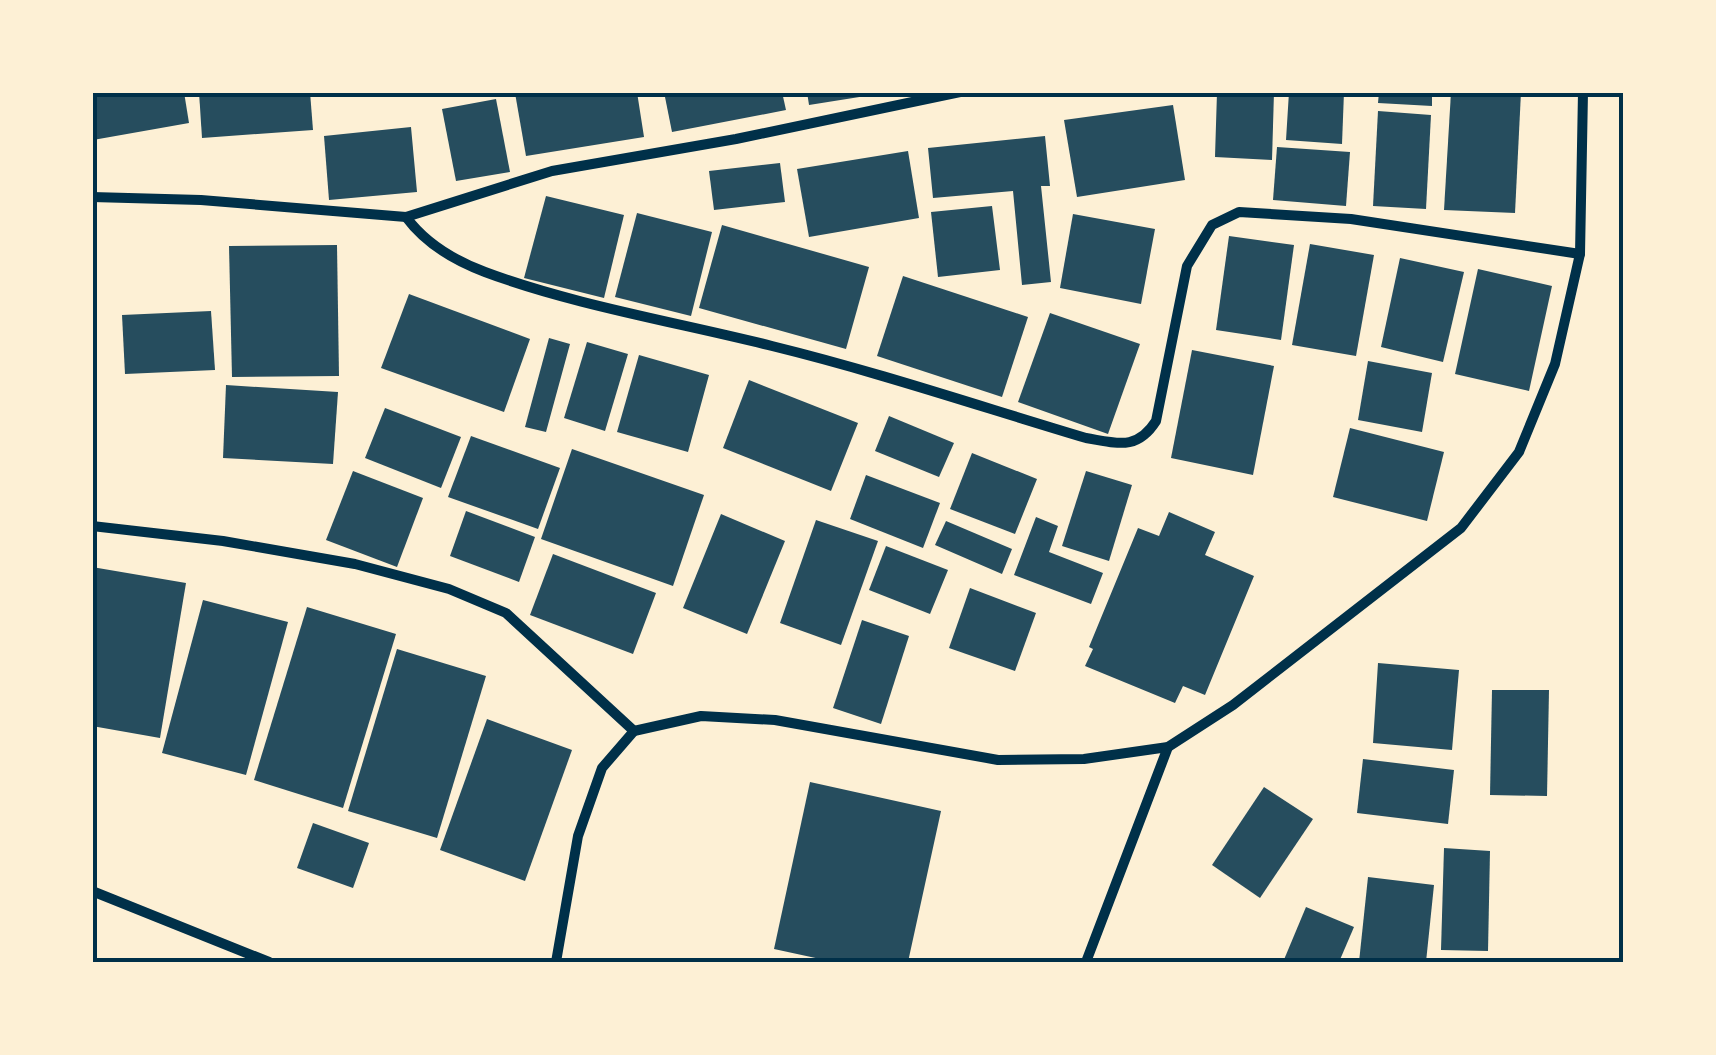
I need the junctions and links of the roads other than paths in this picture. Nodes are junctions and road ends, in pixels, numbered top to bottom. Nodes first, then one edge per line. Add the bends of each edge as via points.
1 (960, 92) edge
2 (1583, 92) edge
3 (92, 197) edge
4 (406, 216) junction
5 (1580, 254) junction
6 (92, 526) edge
7 (634, 731) junction
8 (1168, 747) junction
9 (92, 891) edge
10 (269, 962) edge
11 (556, 962) edge
12 (1086, 962) edge

1 - 4 street via 552,171
2 - 5 street
3 - 4 street
4 - 5 street via 434,247 485,272 1126,444 1146,436 1156,421 1195,249 1212,225 1239,212 1352,218
5 - 8 street via 1554,364 1519,452 1461,528 1233,705
6 - 7 street via 355,564 449,589 506,613
7 - 8 street via 701,716 774,720 998,760 1084,759
7 - 11 street via 602,768 578,836
8 - 12 street
9 - 10 street

